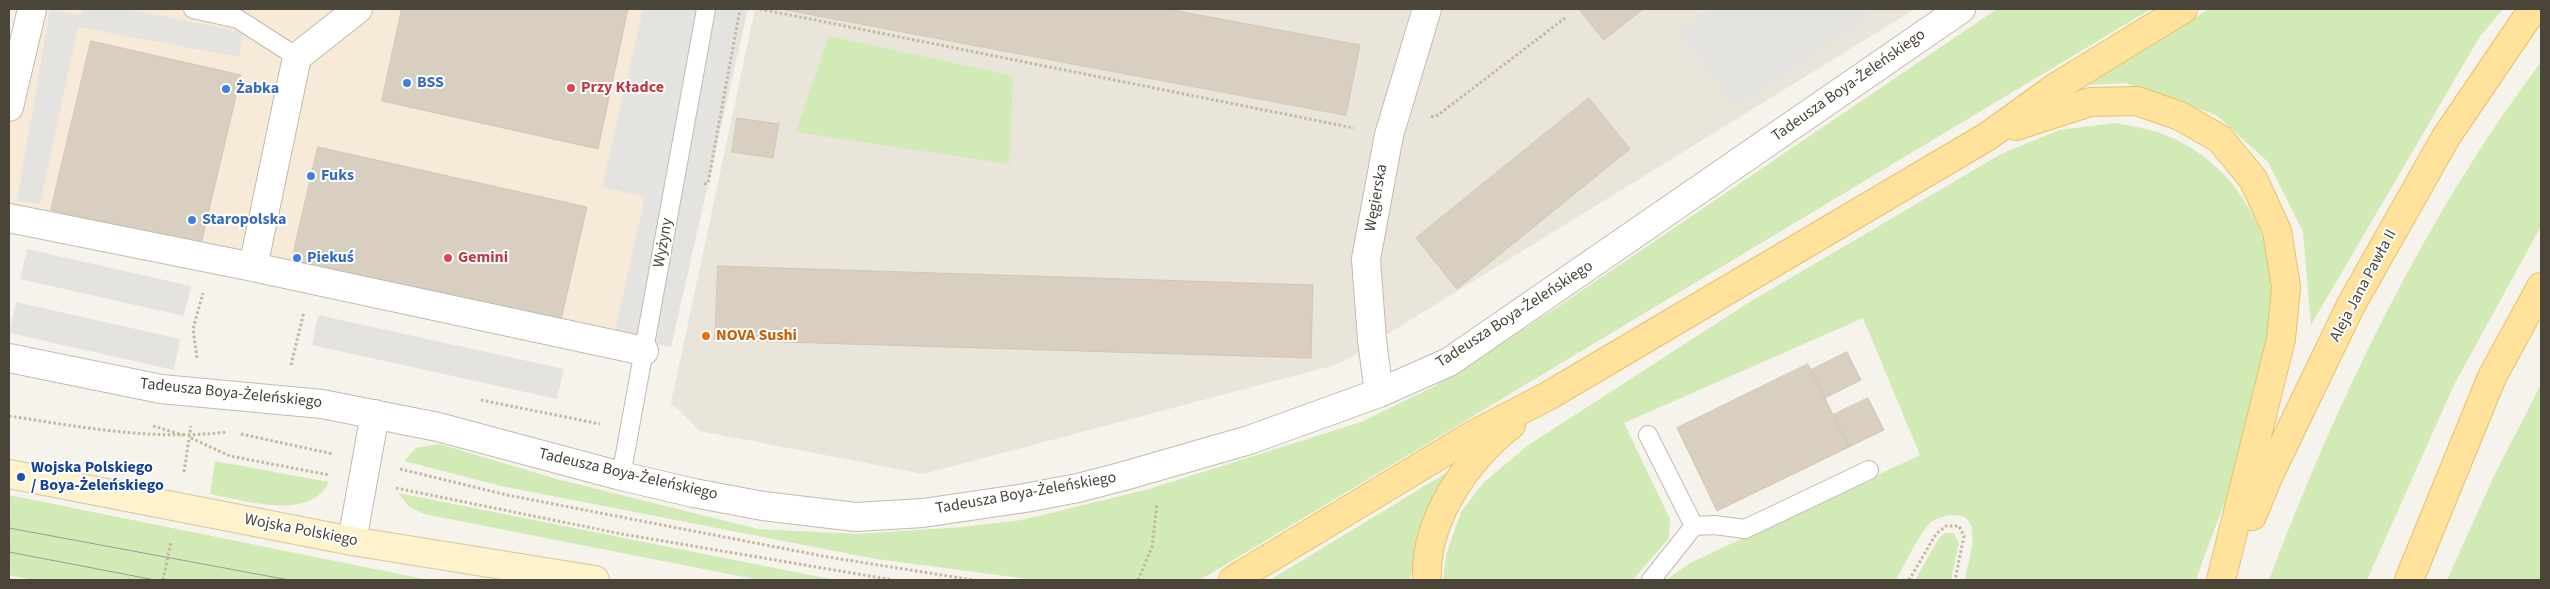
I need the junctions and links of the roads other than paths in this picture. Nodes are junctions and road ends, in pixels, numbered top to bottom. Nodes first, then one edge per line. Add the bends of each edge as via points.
1 (32, 9) edge
2 (193, 9) edge
3 (358, 9) edge
4 (706, 9) edge
5 (1427, 9) edge
6 (1961, 9) edge
7 (2183, 9) edge
8 (2533, 9) edge
9 (297, 57) junction
10 (9, 107) edge
11 (1988, 136) junction
12 (9, 218) edge
13 (253, 267) junction
14 (2541, 287) edge
15 (644, 352) junction
16 (9, 358) edge
17 (1379, 393) junction
18 (1548, 396) junction
19 (375, 414) junction
20 (1648, 435) dead end
21 (1869, 470) dead end
22 (9, 474) edge
23 (621, 476) junction
24 (1694, 526) junction
25 (352, 541) junction
26 (595, 580) edge
27 (1232, 580) edge
28 (1427, 580) edge
29 (1651, 580) edge
30 (2221, 580) edge
31 (2226, 580) edge
32 (2409, 580) edge

1 - 10 street
2 - 9 lane via 238,19
3 - 9 street
4 - 15 lane, Wyżyny
5 - 17 street, Węgierska via 1389,135 1366,259
6 - 17 street, Tadeusza Boya-Żeleńskiego via 1449,362
7 - 11 main road via 2056,87
8 - 31 main road, Aleja Jana Pawła II via 2446,137 2351,305 2269,475
9 - 13 street
11 - 18 main road
11 - 30 main road via 2090,102 2137,101 2180,116 2220,139 2253,179 2277,231 2286,287 2281,339
12 - 13 street
13 - 15 street
14 - 32 main road via 2492,377
15 - 23 lane, Wyżyny
16 - 19 street, Tadeusza Boya-Żeleńskiego via 161,389 322,404
17 - 23 street, Tadeusza Boya-Żeleńskiego via 1249,440 1161,467 1078,488 923,514 856,517 763,506
18 - 27 main road via 1470,436
18 - 28 main road via 1498,435 1463,474 1442,512 1426,559
19 - 23 street, Tadeusza Boya-Żeleńskiego via 438,427
19 - 25 street
20 - 24 lane
21 - 24 lane via 1745,530
22 - 25 street, Wojska Polskiego
24 - 29 lane
25 - 26 street, Wojska Polskiego

